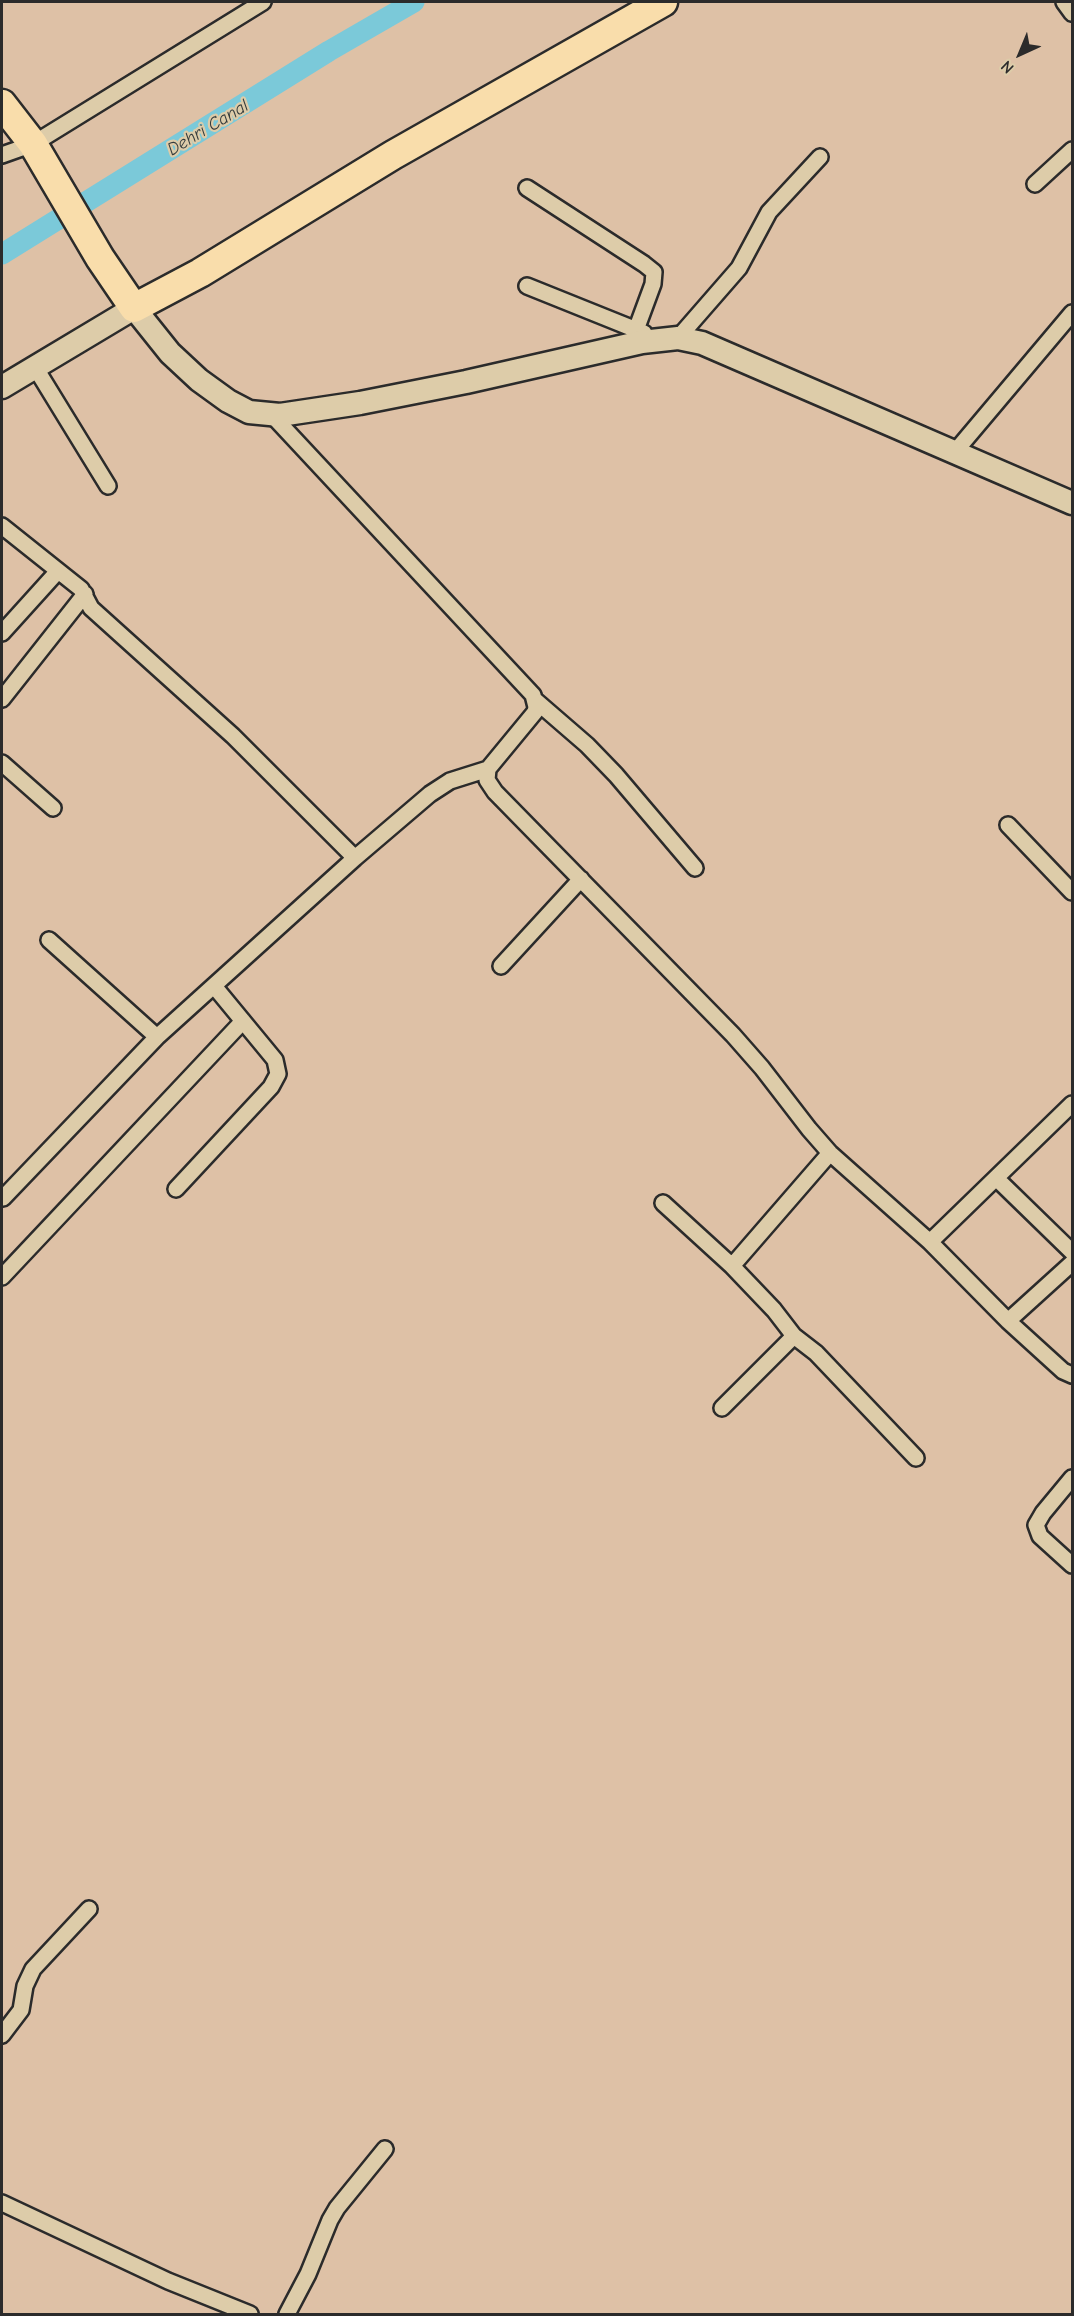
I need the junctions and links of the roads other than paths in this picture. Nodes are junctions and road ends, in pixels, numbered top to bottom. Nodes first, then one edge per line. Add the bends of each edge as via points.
1 (263, 2) edge
2 (663, 2) edge
3 (1064, 2) edge
4 (1072, 13) edge
5 (2, 104) edge
6 (33, 144) junction
7 (1072, 150) edge
8 (2, 155) edge
9 (820, 157) dead end
10 (1035, 184) dead end
11 (527, 188) dead end
12 (527, 286) dead end
13 (134, 308) junction
14 (1072, 313) edge
15 (636, 330) junction
16 (668, 339) junction
17 (35, 367) junction
18 (2, 387) edge
19 (271, 414) junction
20 (954, 453) junction
21 (108, 486) dead end
22 (1072, 503) edge
23 (2, 526) edge
24 (58, 571) junction
25 (85, 594) junction
26 (2, 633) edge
27 (2, 699) edge
28 (536, 700) junction
29 (2, 763) edge
30 (488, 769) junction
31 (53, 808) dead end
32 (1008, 825) dead end
33 (355, 858) junction
34 (695, 868) dead end
35 (581, 879) junction
36 (1072, 892) edge
37 (50, 940) dead end
38 (501, 966) dead end
39 (214, 986) junction
40 (243, 1021) junction
41 (157, 1037) junction
42 (1072, 1104) edge
43 (830, 1153) junction
44 (996, 1178) junction
45 (176, 1189) dead end
46 (3, 1198) edge
47 (663, 1203) dead end
48 (930, 1242) junction
49 (1072, 1252) edge
50 (1072, 1263) edge
51 (732, 1266) junction
52 (2, 1276) edge
53 (1008, 1321) junction
54 (794, 1336) junction
55 (1072, 1375) edge
56 (722, 1408) dead end
57 (916, 1458) dead end
58 (1072, 1479) edge
59 (1072, 1565) edge
60 (89, 1909) dead end
61 (2, 2035) edge
62 (385, 2149) dead end
63 (2, 2203) edge
64 (250, 2314) edge
65 (287, 2314) edge

1 - 6 street
2 - 13 highway
3 - 4 street
5 - 6 highway
6 - 8 street
6 - 13 highway
7 - 10 street
9 - 16 street via 769,212 740,268
11 - 15 street via 654,272
12 - 15 street
13 - 17 street
13 - 19 street via 170,354 199,380 249,412
14 - 20 street
15 - 16 street
16 - 19 street via 360,403
16 - 20 street via 702,343
17 - 18 street
17 - 21 street
19 - 28 street
20 - 22 street
23 - 24 street
24 - 25 street
24 - 26 street
25 - 27 street
25 - 33 street via 91,608 233,736
28 - 30 street via 531,718
28 - 34 street via 616,775
29 - 31 street
30 - 33 street via 450,781 430,794
30 - 35 street via 487,780 495,792
32 - 36 street
33 - 39 street
35 - 38 street
35 - 43 street via 733,1035
37 - 41 street
39 - 40 street
39 - 41 street
40 - 45 street via 275,1060 278,1074 271,1087
40 - 52 street
41 - 46 street
42 - 44 street
43 - 48 street
43 - 51 street
44 - 48 street
44 - 49 street
47 - 51 street
48 - 53 street
50 - 53 street
51 - 54 street
53 - 55 street
54 - 56 street
54 - 57 street via 816,1353
58 - 59 street via 1036,1525 1040,1536
60 - 61 street via 33,1969 21,2010
62 - 65 street via 336,2208
63 - 64 street via 168,2281

